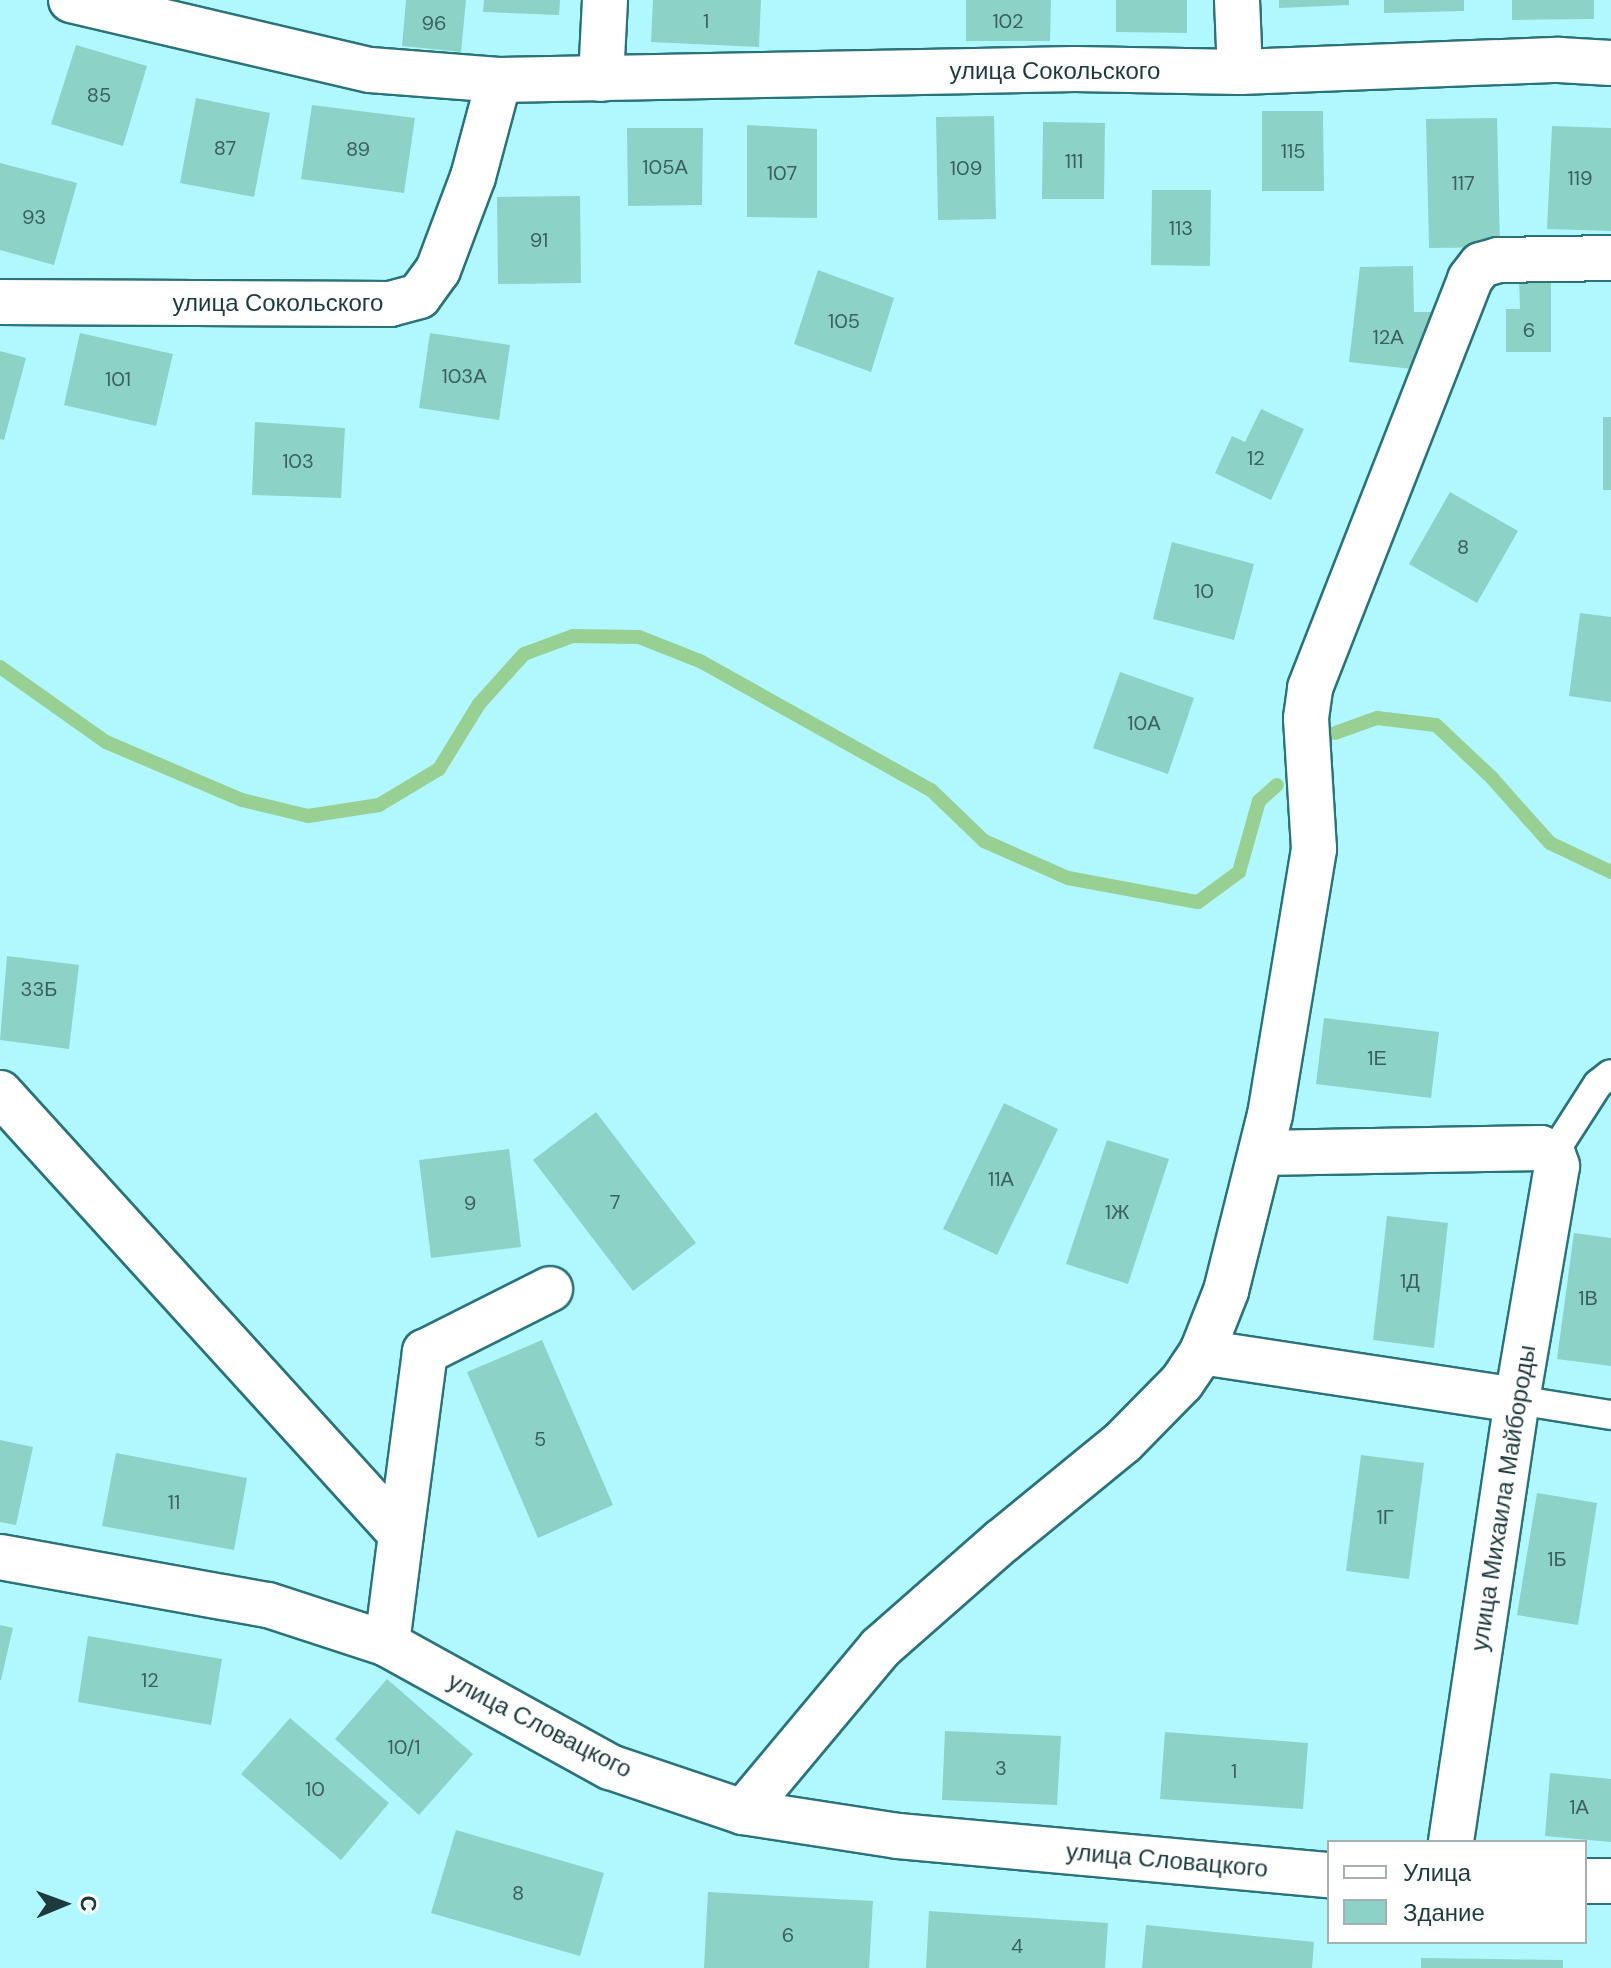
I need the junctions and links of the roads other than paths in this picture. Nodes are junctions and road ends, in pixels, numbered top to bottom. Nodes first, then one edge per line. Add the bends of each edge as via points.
1 (71, 0) edge
2 (605, 0) edge
3 (1237, 0) edge
4 (1611, 63) edge
5 (1240, 72) junction
6 (601, 79) junction
7 (499, 80) junction
8 (1611, 258) edge
9 (0, 302) edge
10 (1611, 1074) edge
11 (0, 1093) edge
12 (1261, 1153) junction
13 (1553, 1154) junction
14 (550, 1289) dead end
15 (1202, 1352) junction
16 (1517, 1400) junction
17 (1611, 1415) edge
18 (401, 1534) junction
19 (0, 1557) edge
20 (387, 1644) junction
21 (743, 1812) junction
22 (1451, 1840) edge
23 (1327, 1875) edge
24 (1587, 1881) edge
25 (1611, 1881) edge

1 - 7 street, улица Сокольского via 370,70
2 - 6 street
3 - 5 street
4 - 5 street, улица Сокольского via 1559,60
5 - 6 street, улица Сокольского via 1075,69
6 - 7 street, улица Сокольского
7 - 9 street, улица Сокольского via 473,177 438,270 419,296 390,304
8 - 12 street via 1498,260 1481,265 1470,279 1310,688 1306,718 1314,849
10 - 13 lane via 1598,1084
11 - 18 street
12 - 13 street via 1541,1148
12 - 15 street via 1226,1291
13 - 16 street, улица Михаила Майбороды via 1557,1166
14 - 18 street via 425,1352
15 - 16 street
15 - 21 street via 1182,1382 1123,1442 880,1648
16 - 17 lane
16 - 22 street, улица Михаила Майбороды
18 - 20 street
19 - 20 street, улица Словацкого via 268,1605
20 - 21 street, улица Словацкого via 610,1767
21 - 23 street, улица Словацкого via 898,1836
24 - 25 street

